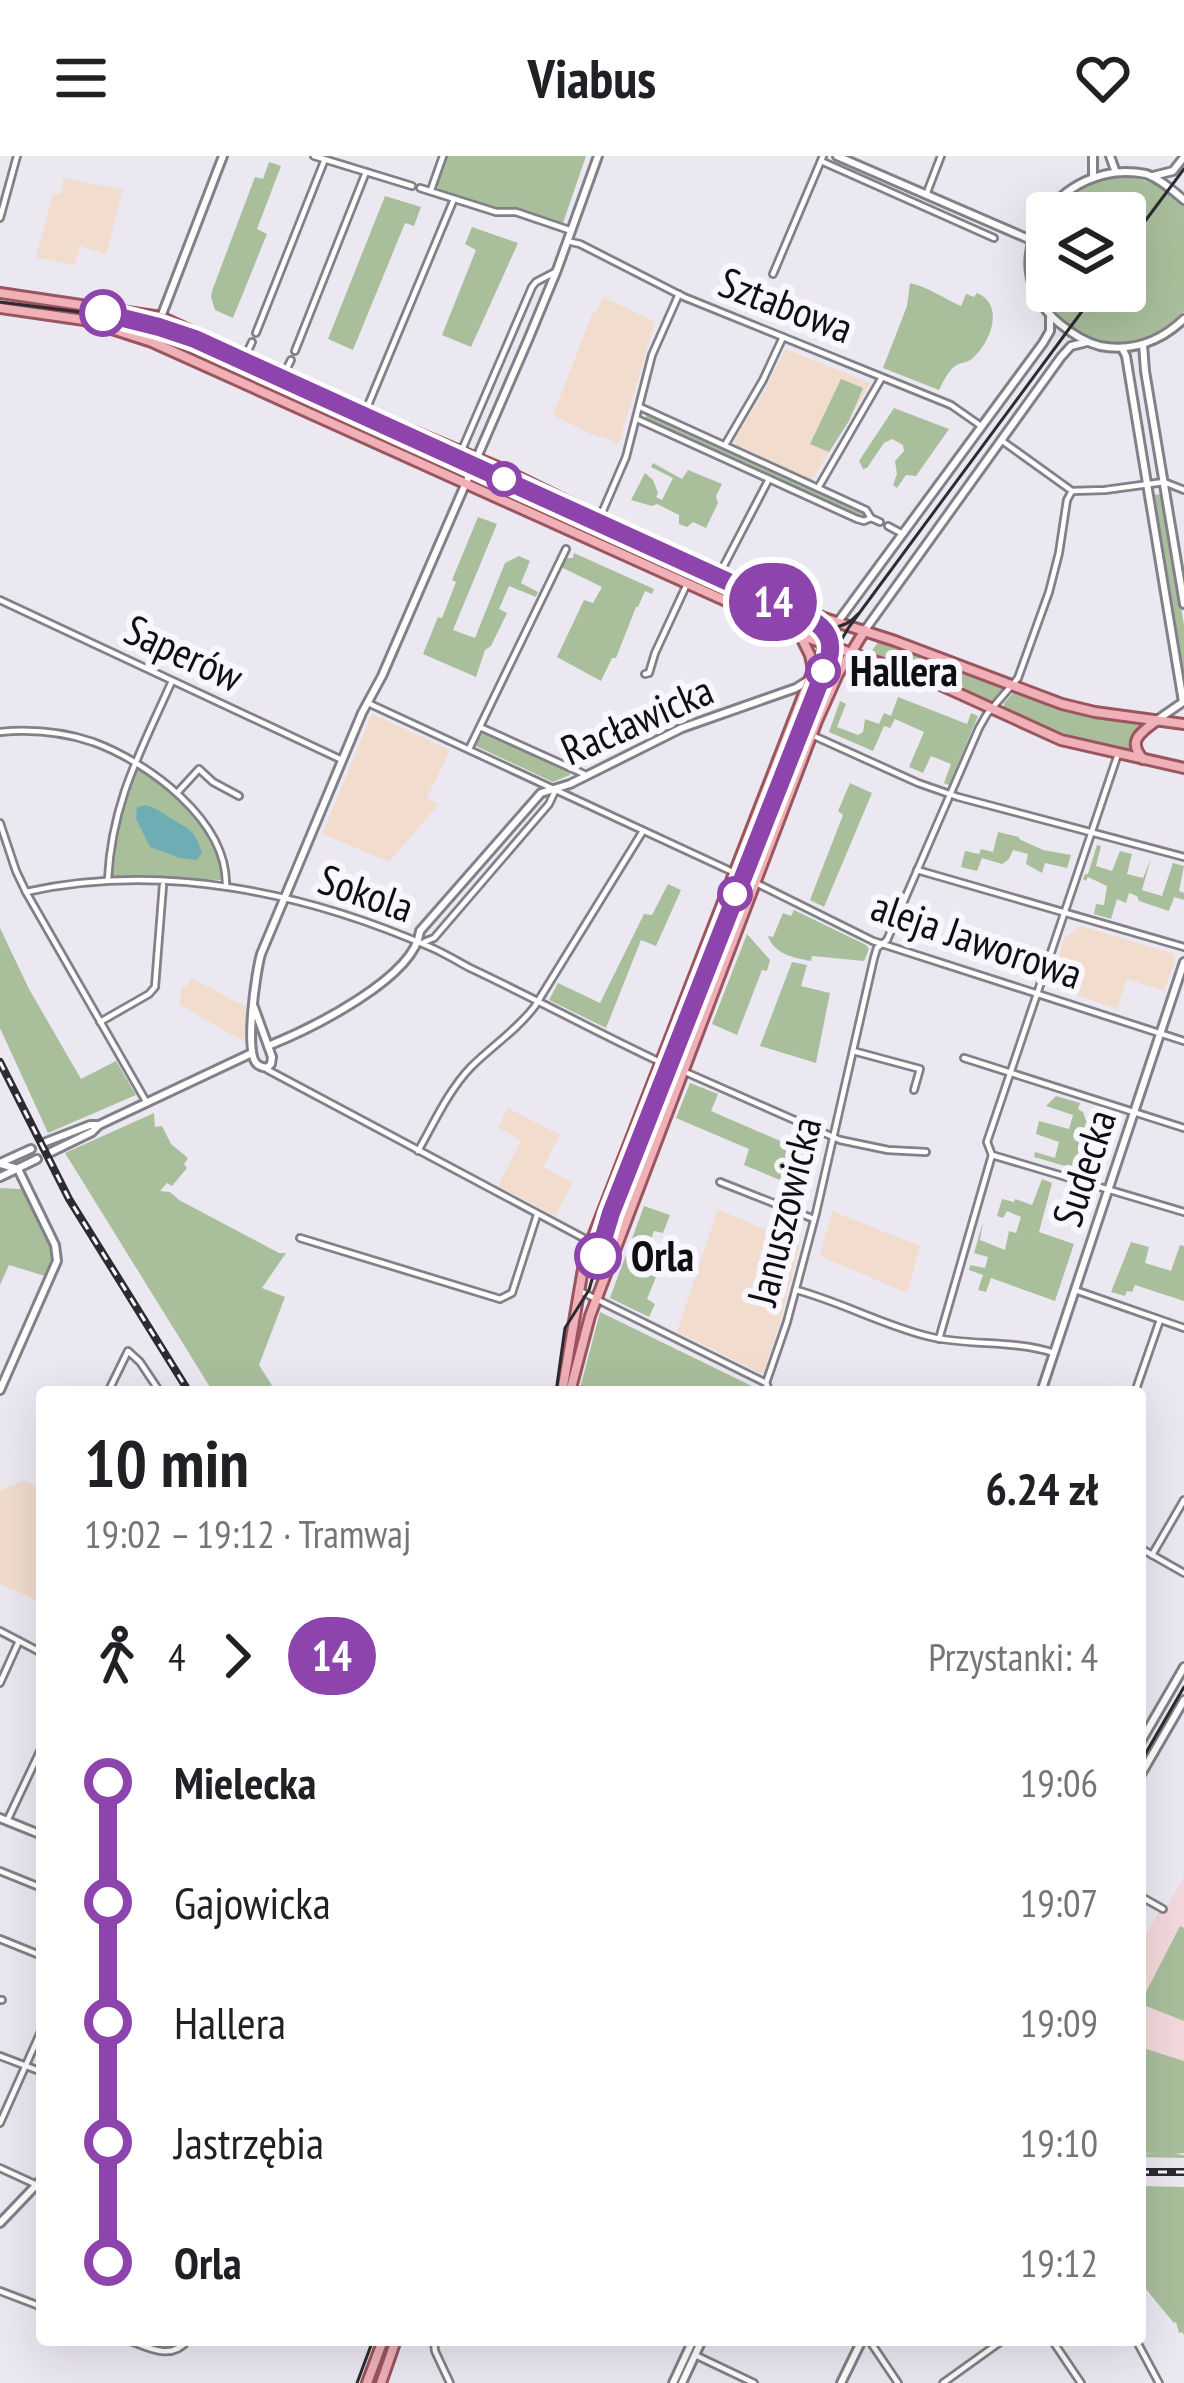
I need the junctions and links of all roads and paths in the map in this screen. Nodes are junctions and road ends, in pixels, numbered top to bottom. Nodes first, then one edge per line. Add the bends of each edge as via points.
1 (16, 156) edge
2 (223, 156) edge
3 (314, 156) edge
4 (443, 156) edge
5 (598, 156) edge
6 (837, 156) edge
7 (941, 156) edge
8 (1093, 156) edge
9 (1110, 156) edge
10 (1184, 157) edge
11 (325, 159) junction
12 (822, 159) edge
13 (1115, 170) junction
14 (365, 172) junction
15 (1094, 174) junction
16 (1151, 176) junction
17 (412, 186) dead end
18 (420, 188) dead end
19 (431, 191) junction
20 (1060, 192) edge
21 (926, 195) junction
22 (454, 199) junction
23 (1184, 200) edge
24 (0, 218) edge
25 (571, 230) junction
26 (994, 238) dead end
27 (1026, 238) edge
28 (567, 241) junction
29 (556, 271) junction
30 (773, 274) dead end
31 (0, 293) edge
32 (679, 294) junction
33 (0, 308) edge
34 (1047, 312) edge
35 (1049, 315) junction
36 (161, 317) junction
37 (1184, 319) edge
38 (256, 333) dead end
39 (783, 337) junction
40 (152, 342) junction
41 (252, 342) dead end
42 (1087, 342) junction
43 (1142, 344) junction
44 (1121, 348) junction
45 (295, 351) dead end
46 (246, 355) junction
47 (291, 360) dead end
48 (284, 374) junction
49 (881, 377) junction
50 (640, 407) junction
51 (365, 411) junction
52 (637, 418) junction
53 (981, 426) junction
54 (1001, 440) junction
55 (725, 445) junction
56 (461, 452) junction
57 (476, 458) junction
58 (769, 479) junction
59 (1164, 482) junction
60 (466, 483) junction
61 (1146, 484) junction
62 (818, 488) junction
63 (1184, 490) edge
64 (1072, 491) junction
65 (599, 517) junction
66 (871, 518) junction
67 (880, 523) dead end
68 (888, 526) dead end
69 (902, 533) junction
70 (566, 549) dead end
71 (720, 572) junction
72 (687, 584) junction
73 (0, 600) edge
74 (1184, 604) edge
75 (837, 622) junction
76 (865, 630) junction
77 (799, 634) junction
78 (825, 644) junction
79 (850, 653) junction
80 (645, 674) dead end
81 (811, 675) junction
82 (172, 681) junction
83 (1013, 686) junction
84 (1182, 689) edge
85 (1184, 702) edge
86 (368, 703) junction
87 (993, 708) junction
88 (1157, 720) junction
89 (1184, 724) edge
90 (480, 727) junction
91 (0, 732) edge
92 (812, 735) junction
93 (469, 749) junction
94 (1118, 754) junction
95 (342, 760) junction
96 (1143, 760) junction
97 (135, 763) junction
98 (1184, 768) edge
99 (586, 776) junction
100 (556, 789) junction
101 (177, 793) junction
102 (950, 794) junction
103 (239, 796) dead end
104 (0, 823) edge
105 (643, 831) junction
106 (1092, 833) junction
107 (1184, 857) edge
108 (917, 870) junction
109 (734, 872) junction
110 (108, 882) junction
111 (164, 882) junction
112 (755, 882) junction
113 (226, 887) junction
114 (26, 892) junction
115 (284, 896) junction
116 (1064, 912) junction
117 (419, 943) junction
118 (884, 944) junction
119 (1184, 947) edge
120 (1184, 962) edge
121 (1036, 993) junction
122 (538, 1001) junction
123 (100, 1022) junction
124 (1160, 1034) junction
125 (257, 1035) junction
126 (1184, 1041) edge
127 (268, 1046) junction
128 (853, 1051) junction
129 (252, 1053) junction
130 (964, 1058) dead end
131 (272, 1061) junction
132 (660, 1062) junction
133 (264, 1068) junction
134 (683, 1071) junction
135 (1010, 1072) junction
136 (285, 1078) junction
137 (914, 1090) dead end
138 (147, 1103) junction
139 (1134, 1112) junction
140 (99, 1125) junction
141 (1184, 1128) edge
142 (834, 1136) junction
143 (46, 1142) dead end
144 (418, 1151) junction
145 (926, 1151) dead end
146 (51, 1152) dead end
147 (992, 1155) junction
148 (37, 1159) dead end
149 (0, 1163) edge
150 (18, 1169) junction
151 (0, 1177) edge
152 (720, 1182) dead end
153 (1108, 1190) junction
154 (1184, 1212) edge
155 (537, 1215) junction
156 (814, 1220) junction
157 (300, 1238) dead end
158 (591, 1242) junction
159 (579, 1287) junction
160 (796, 1289) junction
161 (1075, 1290) junction
162 (596, 1300) junction
163 (1160, 1319) junction
164 (1184, 1328) edge
165 (939, 1339) junction
166 (1054, 1353) junction
167 (766, 1383) junction
168 (111, 1386) edge
169 (156, 1386) edge
170 (567, 1386) edge
171 (568, 1386) edge
172 (767, 1386) edge
173 (1043, 1386) edge
174 (1137, 1386) edge
175 (0, 1390) edge
176 (1184, 1501) edge
177 (1146, 1551) edge
178 (1152, 1555) junction
179 (1184, 1573) edge
180 (0, 1631) edge
181 (19, 1641) junction
182 (36, 1650) edge
183 (1184, 1667) edge
184 (0, 1683) edge
185 (1184, 1700) edge
186 (1146, 1733) edge
187 (36, 1758) edge
188 (1146, 1766) edge
189 (4, 1819) edge
190 (36, 1832) edge
191 (0, 1871) edge
192 (36, 1886) edge
193 (1146, 1900) edge
194 (1162, 1909) dead end
195 (0, 1939) edge
196 (36, 1954) edge
197 (36, 2043) edge
198 (0, 2056) edge
199 (26, 2066) junction
200 (36, 2070) edge
201 (0, 2123) edge
202 (0, 2168) edge
203 (36, 2182) edge
204 (36, 2187) edge
205 (0, 2223) edge
206 (0, 2291) edge
207 (36, 2305) edge
208 (147, 2346) edge
209 (183, 2346) edge
210 (381, 2346) edge
211 (394, 2346) edge
212 (434, 2346) edge
213 (695, 2346) edge
214 (697, 2346) edge
215 (863, 2346) edge
216 (870, 2346) edge
217 (995, 2346) edge
218 (1056, 2346) edge
219 (1139, 2346) edge
220 (695, 2356) junction
221 (1076, 2376) junction
222 (367, 2383) edge
223 (381, 2383) edge
224 (450, 2383) edge
225 (673, 2383) edge
226 (682, 2383) edge
227 (754, 2383) edge
228 (841, 2383) edge
229 (898, 2383) edge
230 (943, 2383) edge
231 (1066, 2383) edge
232 (1081, 2383) edge
233 (1159, 2383) edge

1 - 24 street
2 - 36 street
3 - 11 street
4 - 19 street
5 - 25 street
6 - 21 street
7 - 21 street
8 - 15 street
9 - 13 street
10 - 16 street via 1168,174
11 - 14 street
11 - 38 street
12 - 26 street
12 - 30 street
13 - 15 street
13 - 16 street
14 - 17 street
14 - 45 street
15 - 20 street
16 - 23 street
18 - 19 street
19 - 22 street
21 - 27 street
22 - 25 street
22 - 51 street
25 - 28 street
28 - 29 street
28 - 32 street, Sztabowa
29 - 56 street via 532,287
29 - 57 street
31 - 36 main road
32 - 39 street, Sztabowa
32 - 50 street
33 - 40 main road via 84,320
34 - 35 street
35 - 42 street
35 - 53 street via 1049,334
36 - 40 street
36 - 46 main road
37 - 43 street
39 - 49 street, Sztabowa
39 - 55 street
40 - 60 main road
41 - 46 street
42 - 44 street
42 - 54 street via 1067,350
43 - 44 street
43 - 59 street
44 - 61 street
46 - 48 main road
47 - 48 street
48 - 51 main road
49 - 53 street, Sztabowa
49 - 62 street
50 - 52 street
50 - 55 street
51 - 56 main road
52 - 58 street
52 - 65 street
53 - 69 street
54 - 64 street
54 - 76 street
55 - 62 street
56 - 57 main road
57 - 60 street
57 - 65 main road
58 - 66 street
58 - 71 street
59 - 61 street
59 - 63 street
59 - 74 street
60 - 72 main road
60 - 86 street
61 - 64 street
61 - 84 street
62 - 66 street
64 - 83 street, Januszowicka via 1048,594
65 - 71 main road
66 - 67 street
68 - 69 street
69 - 75 street
70 - 90 street
71 - 75 main road
72 - 77 main road
72 - 80 street
73 - 82 street, Saperów
75 - 76 main road
75 - 78 main road
76 - 79 main road
76 - 83 main road
77 - 78 main road
77 - 81 main road
78 - 79 main road
78 - 81 main road
79 - 87 main road
79 - 92 main road
81 - 99 street, Racławicka
81 - 109 main road
82 - 95 street, Saperów
82 - 97 street
83 - 87 street, Januszowicka
83 - 88 main road via 1095,712
84 - 85 street
85 - 88 street
86 - 93 street, aleja Jaworowa
86 - 95 street
87 - 94 main road via 1061,740
87 - 102 street, Januszowicka
88 - 89 main road
88 - 96 main road via 1134,742
90 - 93 street
90 - 99 street
91 - 97 street via 75,737
92 - 102 street
92 - 112 main road
93 - 100 street, aleja Jaworowa
94 - 96 main road
94 - 106 street
95 - 115 street
96 - 98 main road
97 - 101 street
97 - 110 street via 115,819
99 - 100 street, Racławicka
100 - 105 street, aleja Jaworowa
100 - 117 street, Racławicka via 434,938
100 - 117 street, Racławicka via 522,814 420,931
101 - 103 street via 199,769
101 - 113 street via 216,844
102 - 106 street
102 - 108 street, Januszowicka
104 - 114 street
105 - 109 street, aleja Jaworowa
105 - 122 street
106 - 107 street
106 - 116 street
108 - 116 street
108 - 118 street, Januszowicka
109 - 112 street, aleja Jaworowa
109 - 132 main road
110 - 111 street, Sokola
110 - 114 street, Sokola
111 - 113 street, Sokola
111 - 123 street via 155,987
112 - 118 street, aleja Jaworowa
112 - 134 main road
113 - 115 street, Sokola
114 - 123 street
115 - 117 street, Sokola
115 - 125 street via 256,970
116 - 119 street
116 - 121 street
117 - 122 street, Sokola
117 - 127 street, Racławicka via 352,1004
118 - 121 street, aleja Jaworowa
118 - 128 street, Januszowicka
120 - 124 street, Sudecka
121 - 124 street, aleja Jaworowa
121 - 135 street
122 - 132 street, Sokola
122 - 144 street via 458,1082
123 - 138 street
124 - 126 street, aleja Jaworowa
124 - 139 street, Sudecka
125 - 127 street
125 - 129 street
127 - 131 street
128 - 137 street via 920,1069
128 - 142 street, Januszowicka
129 - 133 street
129 - 138 street
130 - 135 street
131 - 133 street
131 - 136 street
132 - 158 main road
133 - 136 street
134 - 142 street
134 - 162 main road
135 - 139 street
135 - 147 street via 987,1142
136 - 144 street
138 - 140 street
139 - 141 street
139 - 153 street, Sudecka
140 - 143 street
140 - 146 street
142 - 145 street
142 - 156 street, Januszowicka
144 - 155 street
147 - 153 street
147 - 165 street
148 - 150 street
149 - 150 street
149 - 150 street via 30,1150
150 - 151 street
150 - 175 street via 58,1258
152 - 156 street
153 - 154 street
153 - 161 street, Sudecka
155 - 157 street via 512,1293 497,1300
155 - 158 street
156 - 160 street, Januszowicka
158 - 159 main road
159 - 162 street
159 - 170 main road
160 - 165 street
160 - 167 street, Januszowicka
161 - 163 street
161 - 166 street, Sudecka
162 - 167 street
162 - 171 main road
163 - 164 street
163 - 174 street
165 - 166 street
166 - 173 street, Sudecka
167 - 172 street
168 - 169 street via 128,1351
176 - 178 street
177 - 178 street
178 - 179 street
180 - 181 street
181 - 182 street
181 - 184 street
183 - 186 street
185 - 188 street
187 - 189 street
189 - 190 street
191 - 192 street
193 - 194 street
195 - 196 street
197 - 199 street
198 - 199 street
199 - 200 street
199 - 201 street
202 - 203 street
204 - 205 street
206 - 207 street
208 - 209 street
210 - 222 main road
211 - 223 main road
212 - 224 street
213 - 225 street
214 - 220 street
215 - 228 street
216 - 229 street
217 - 230 street
218 - 221 street
219 - 233 street
220 - 226 street
220 - 227 street
221 - 231 street
221 - 232 street

